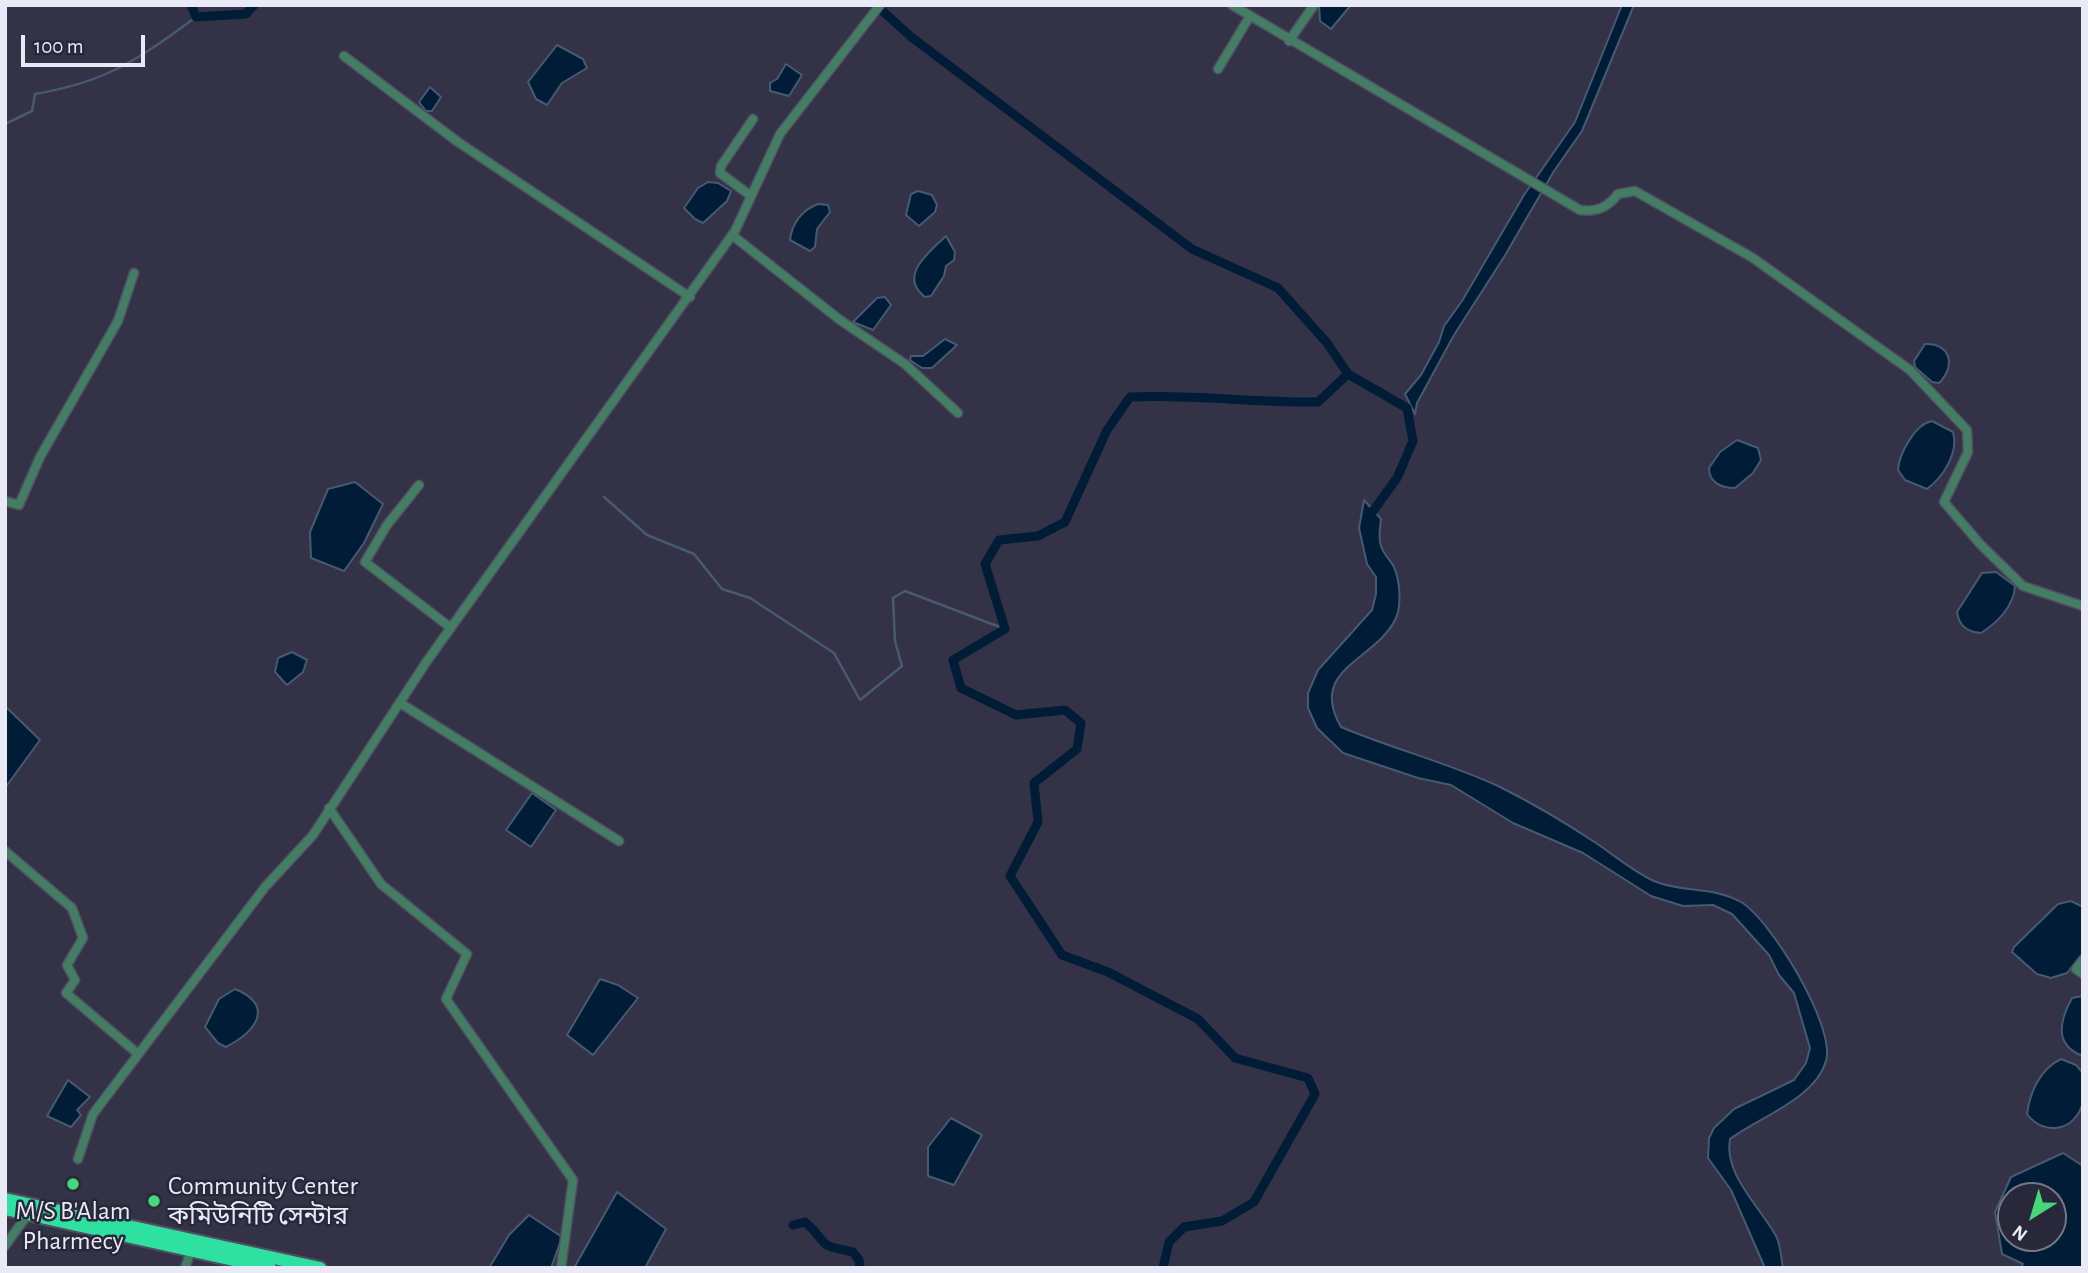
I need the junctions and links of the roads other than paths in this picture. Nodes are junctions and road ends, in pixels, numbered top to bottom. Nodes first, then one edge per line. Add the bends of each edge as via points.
1 (880, 5) edge
2 (1232, 5) edge
3 (1314, 5) edge
4 (1250, 16) junction
5 (1289, 41) junction
6 (344, 56) dead end
7 (1219, 69) dead end
8 (753, 119) dead end
9 (751, 197) junction
10 (732, 235) junction
11 (134, 273) dead end
12 (690, 296) junction
13 (958, 413) dead end
14 (419, 485) dead end
15 (5, 501) edge
16 (2083, 606) edge
17 (451, 628) junction
18 (400, 704) junction
19 (328, 808) junction
20 (619, 841) dead end
21 (5, 851) edge
22 (2083, 960) edge
23 (2083, 974) edge
24 (137, 1053) junction
25 (78, 1159) dead end
26 (5, 1199) edge
27 (5, 1209) edge
28 (28, 1214) junction
29 (5, 1246) edge
30 (191, 1250) junction
31 (186, 1268) edge
32 (270, 1268) edge
33 (320, 1268) edge
34 (561, 1268) edge

1 - 9 street via 780,134
2 - 4 street
3 - 5 street
4 - 5 street
4 - 7 street
5 - 16 street via 1580,210 1611,204 1618,194 1635,191 1753,258 1910,370 1967,430 1968,452 1944,502 2023,586
6 - 12 street via 479,157
8 - 9 street via 720,173
9 - 10 street
10 - 12 street
10 - 13 street via 840,320 905,364
11 - 15 street via 118,321 40,457 19,505
12 - 17 street
14 - 17 street via 365,562
17 - 18 street
18 - 19 street
18 - 20 street
19 - 24 street via 313,835 265,887
19 - 34 street via 381,884 467,954 446,999 573,1180
21 - 24 street via 72,908 83,938 67,965 75,980 66,993
22 - 23 street via 2076,969
24 - 25 street via 93,1114
26 - 33 highway
27 - 28 highway
28 - 29 street
28 - 30 highway
30 - 31 street
30 - 32 highway

